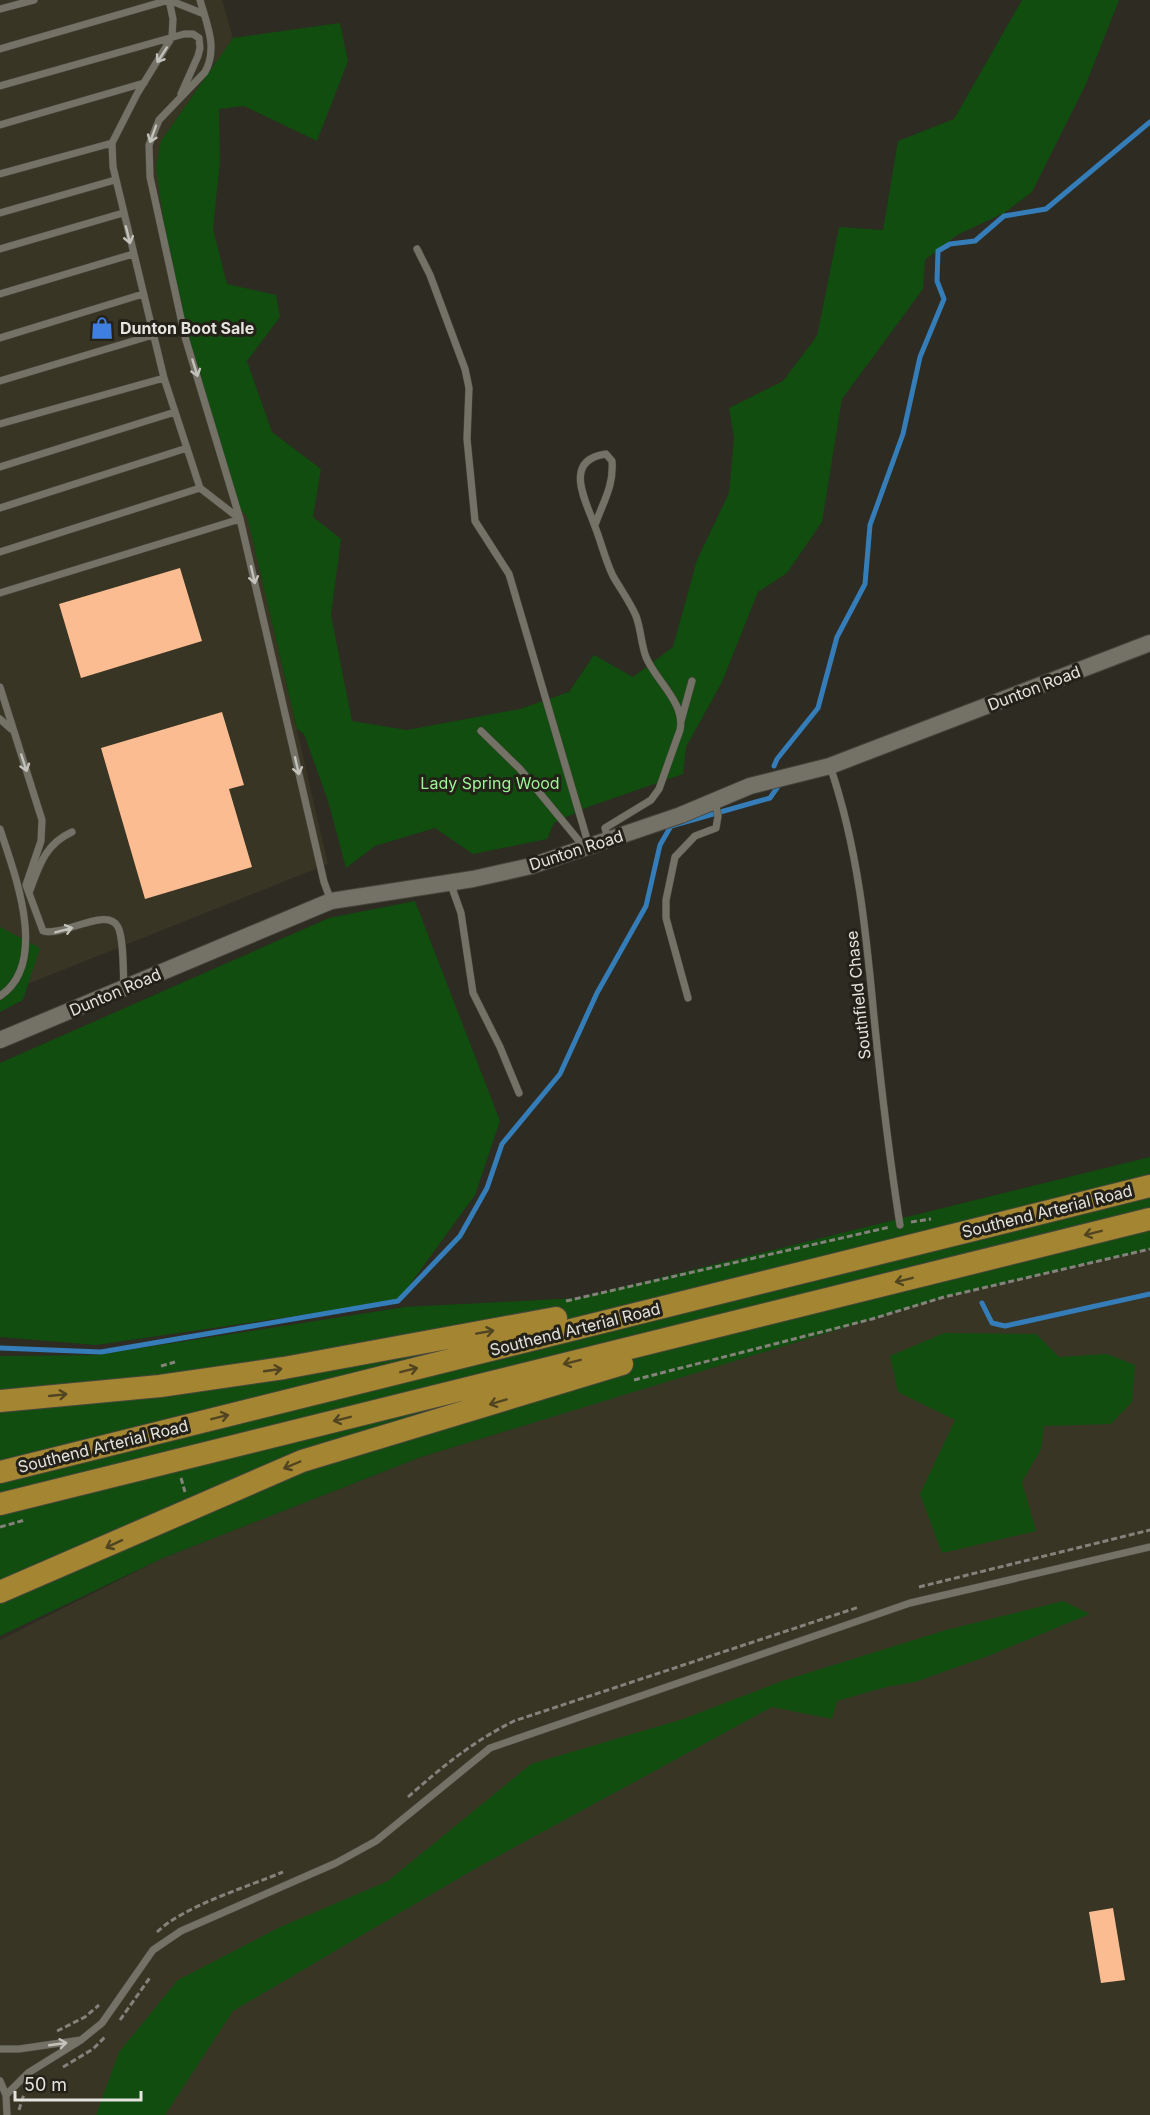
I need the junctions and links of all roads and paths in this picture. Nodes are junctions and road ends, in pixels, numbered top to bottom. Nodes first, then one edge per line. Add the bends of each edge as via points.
1 (34, 0) edge
2 (169, 0) edge
3 (200, 0) edge
4 (0, 9) edge
5 (204, 14) junction
6 (172, 37) junction
7 (0, 49) edge
8 (144, 83) junction
9 (0, 86) edge
10 (180, 96) junction
11 (0, 125) edge
12 (112, 143) junction
13 (0, 174) edge
14 (116, 180) junction
15 (0, 213) edge
16 (123, 213) junction
17 (0, 249) edge
18 (417, 249) dead end
19 (133, 254) junction
20 (0, 294) edge
21 (143, 294) junction
22 (153, 335) junction
23 (0, 338) edge
24 (164, 378) junction
25 (0, 381) edge
26 (175, 412) junction
27 (0, 424) edge
28 (187, 448) junction
29 (0, 467) edge
30 (200, 488) junction
31 (0, 508) edge
32 (240, 519) junction
33 (595, 525) junction
34 (0, 552) edge
35 (0, 593) edge
36 (1150, 643) edge
37 (693, 681) dead end
38 (0, 687) edge
39 (0, 719) edge
40 (681, 721) junction
41 (480, 731) dead end
42 (15, 735) junction
43 (830, 766) junction
44 (715, 801) junction
45 (0, 829) edge
46 (72, 832) dead end
47 (608, 839) junction
48 (586, 847) junction
49 (450, 882) junction
50 (28, 894) junction
51 (331, 901) junction
52 (124, 988) junction
53 (0, 996) edge
54 (688, 998) dead end
55 (0, 1040) edge
56 (519, 1093) dead end
57 (1150, 1186) edge
58 (932, 1218) dead end
59 (1150, 1219) edge
60 (902, 1236) junction
61 (1150, 1249) edge
62 (814, 1302) junction
63 (556, 1303) dead end
64 (186, 1361) dead end
65 (160, 1374) dead end
66 (632, 1381) dead end
67 (0, 1401) edge
68 (0, 1472) edge
69 (0, 1504) edge
70 (1150, 1530) edge
71 (1150, 1547) edge
72 (917, 1588) dead end
73 (0, 1592) edge
74 (863, 1605) dead end
75 (403, 1802) dead end
76 (287, 1870) dead end
77 (151, 1937) dead end
78 (152, 1974) dead end
79 (100, 2004) dead end
80 (117, 2025) dead end
81 (53, 2033) dead end
82 (110, 2033) dead end
83 (81, 2040) junction
84 (0, 2049) edge
85 (53, 2070) dead end
86 (0, 2081) edge
87 (29, 2088) dead end
88 (6, 2095) junction
89 (7, 2115) edge
90 (19, 2115) edge

1 - 4 lane
2 - 5 lane
2 - 6 lane
2 - 7 lane
3 - 5 lane
5 - 10 lane via 212,43 209,64
6 -> 8 lane
6 - 9 lane
6 - 10 lane via 193,34 199,38 200,48
8 - 11 lane
8 - 12 lane
10 -> 32 lane via 153,132 149,145 150,177 185,337
12 - 13 lane
12 - 14 lane
14 - 15 lane
14 - 16 lane
16 - 17 lane
16 -> 19 lane
18 - 48 lane via 465,369 475,521 509,574
19 - 20 lane
19 - 21 lane
21 - 22 lane
21 - 23 lane
22 - 24 lane
22 - 25 lane
24 - 26 lane
24 - 27 lane
26 - 28 lane
26 - 29 lane
28 - 30 lane
28 - 31 lane
30 - 32 lane
30 - 34 lane
32 - 35 lane
32 -> 51 lane
33 - 33 lane via 613,478 612,461 606,454 589,460 580,483
33 - 40 lane via 613,576 637,618 646,658 674,702
36 - 43 street, Dunton Road
37 - 40 lane
38 - 42 lane
39 - 42 lane
40 - 47 lane via 659,789 651,800 605,828
41 - 48 lane via 520,769
42 -> 50 lane via 42,820 41,841 27,881
43 - 44 street, Dunton Road via 750,786
43 - 60 lane, Southfield Chase via 845,808 860,878 887,1141
44 - 47 street, Dunton Road
44 - 54 lane via 716,828 695,836 675,857 666,900 666,918
45 - 53 lane via 23,904 25,930 19,973
46 - 50 lane via 56,840 45,853
47 - 48 street, Dunton Road
48 - 49 street, Dunton Road via 531,866
49 - 51 street, Dunton Road
49 - 56 lane via 461,913 473,993
50 -> 52 lane via 45,932 101,919 115,924 119,930
51 - 52 street, Dunton Road
52 - 55 street, Dunton Road
57 - 60 highway, Southend Arterial Road
58 - 60 path
59 -> 62 highway, Southend Arterial Road
60 - 63 path
67 -> 60 highway via 160,1386 284,1368 530,1324
68 -> 60 highway, Southend Arterial Road
61 - 66 path via 944,1297
62 -> 69 highway, Southend Arterial Road
62 -> 73 highway via 302,1461
64 - 65 path via 164,1363
70 - 72 path
71 - 83 lane via 910,1603 490,1748 376,1841 336,1863 181,1931 153,1950 102,2023
74 - 75 path via 514,1721 478,1739
76 - 77 path via 166,1923
78 - 80 path
79 - 81 path via 85,2017
82 - 85 path via 72,2064
84 -> 83 lane
83 - 88 lane via 28,2073
86 - 88 lane
87 - 90 path
88 - 89 lane

